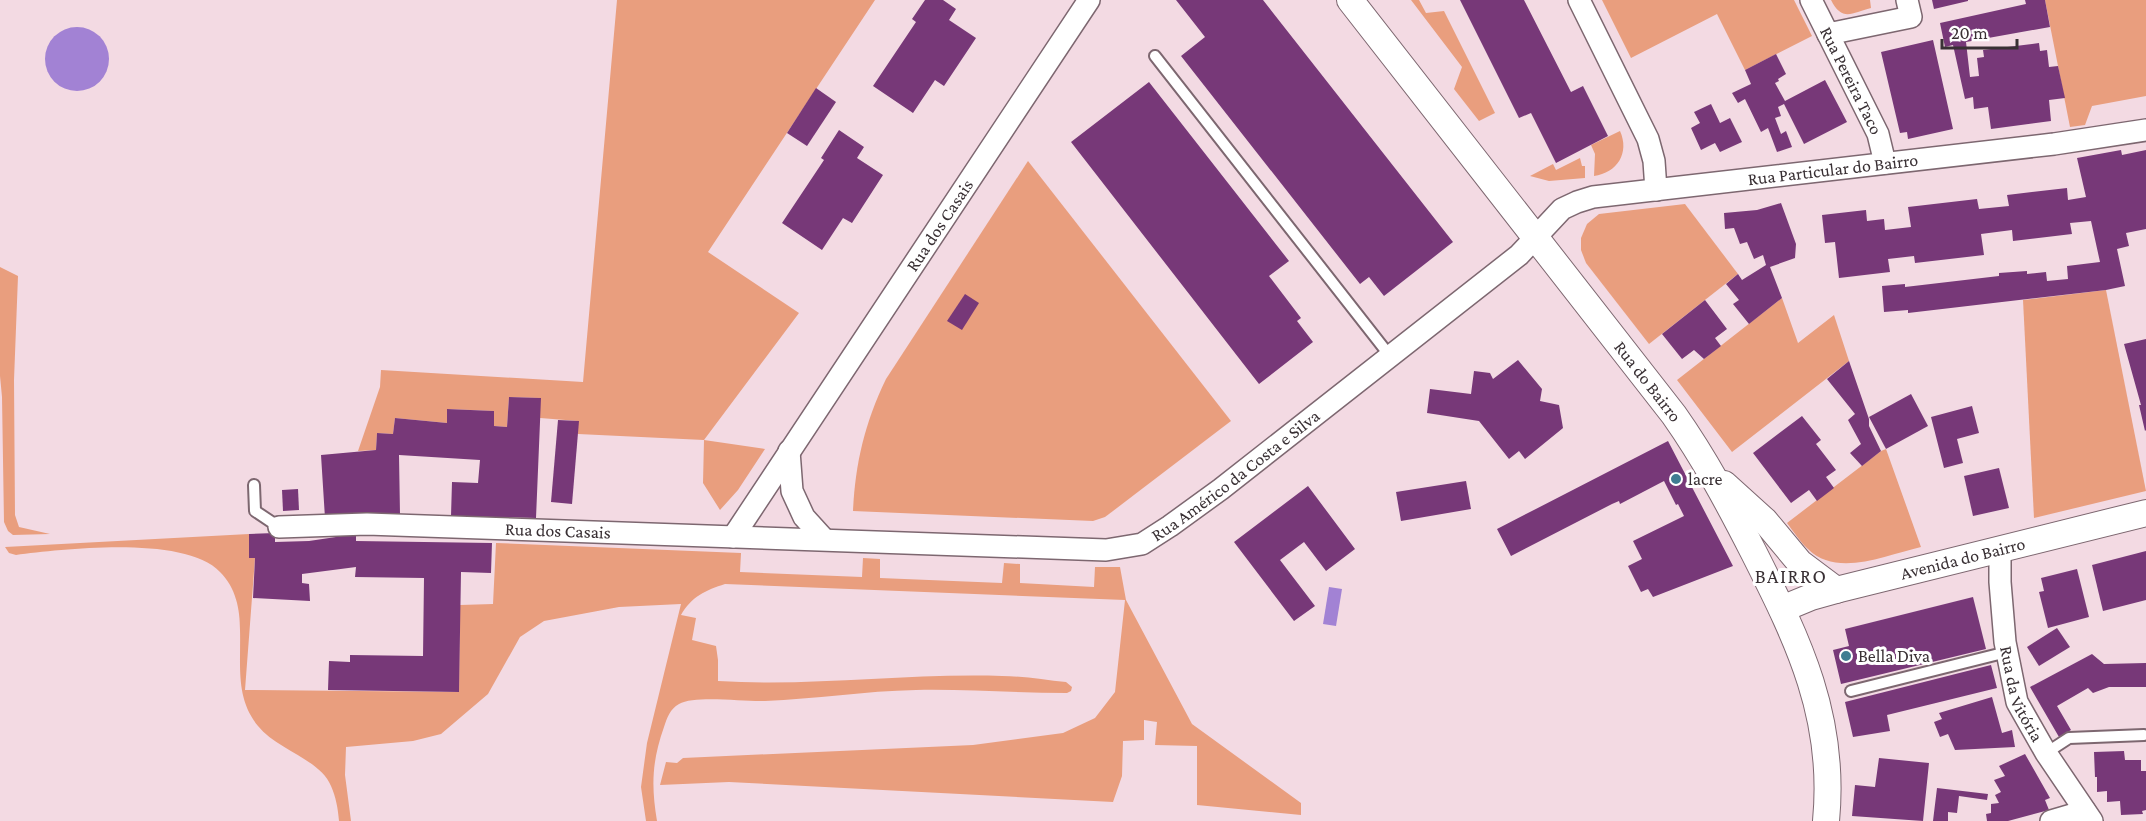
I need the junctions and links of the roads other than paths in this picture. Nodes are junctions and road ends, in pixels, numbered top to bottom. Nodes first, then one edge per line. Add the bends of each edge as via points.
1 (1089, 0) edge
2 (1350, 0) edge
3 (1579, 0) edge
4 (1811, 0) edge
5 (1907, 0) edge
6 (1828, 34) junction
7 (1155, 56) dead end
8 (2146, 130) edge
9 (1885, 163) junction
10 (1656, 190) junction
11 (1535, 238) junction
12 (1390, 356) junction
13 (789, 451) junction
14 (1710, 472) junction
15 (254, 485) dead end
16 (2146, 513) edge
17 (279, 527) joint
18 (733, 537) junction
19 (824, 540) junction
20 (2000, 550) junction
21 (1836, 590) junction
22 (1782, 609) junction
23 (2007, 652) junction
24 (1851, 691) dead end
25 (2144, 735) dead end
26 (2046, 753) junction
27 (2088, 816) edge
28 (1826, 821) edge
29 (2051, 821) edge

1 - 13 street, Rua dos Casais
2 - 11 street, Rua do Bairro
3 - 10 street via 1648,139
4 - 6 street, Rua Pereira Taco
5 - 6 street via 1911,17
6 - 9 street, Rua Pereira Taco via 1878,134
7 - 12 lane
8 - 9 street, Rua Particular do Bairro
9 - 10 street, Rua Particular do Bairro
10 - 11 street, Rua Particular do Bairro via 1577,202 1562,209
11 - 12 street, Rua Américo da Costa e Silva via 1519,255
11 - 14 street, Rua do Bairro via 1674,415
12 - 19 street, Rua Américo da Costa e Silva via 1221,489 1142,544 1106,550
13 - 18 street, Rua dos Casais
13 - 19 street via 792,491 804,517
14 - 21 street via 1764,520 1800,563
14 - 22 street, Rua do Bairro
15 - 17 lane via 255,511
16 - 20 street, Avenida do Bairro
17 - 18 street, Rua dos Casais via 367,524
18 - 19 street, Rua Américo da Costa e Silva
20 - 21 street, Avenida do Bairro
20 - 23 street, Rua da Vitória
21 - 22 street, Avenida do Bairro
22 - 28 street, Rua do Bairro via 1811,680 1824,733 1828,766
23 - 24 lane
23 - 26 street, Rua da Vitória via 2017,702
25 - 26 lane via 2069,738
26 - 27 street, Rua da Vitória
27 - 29 street

